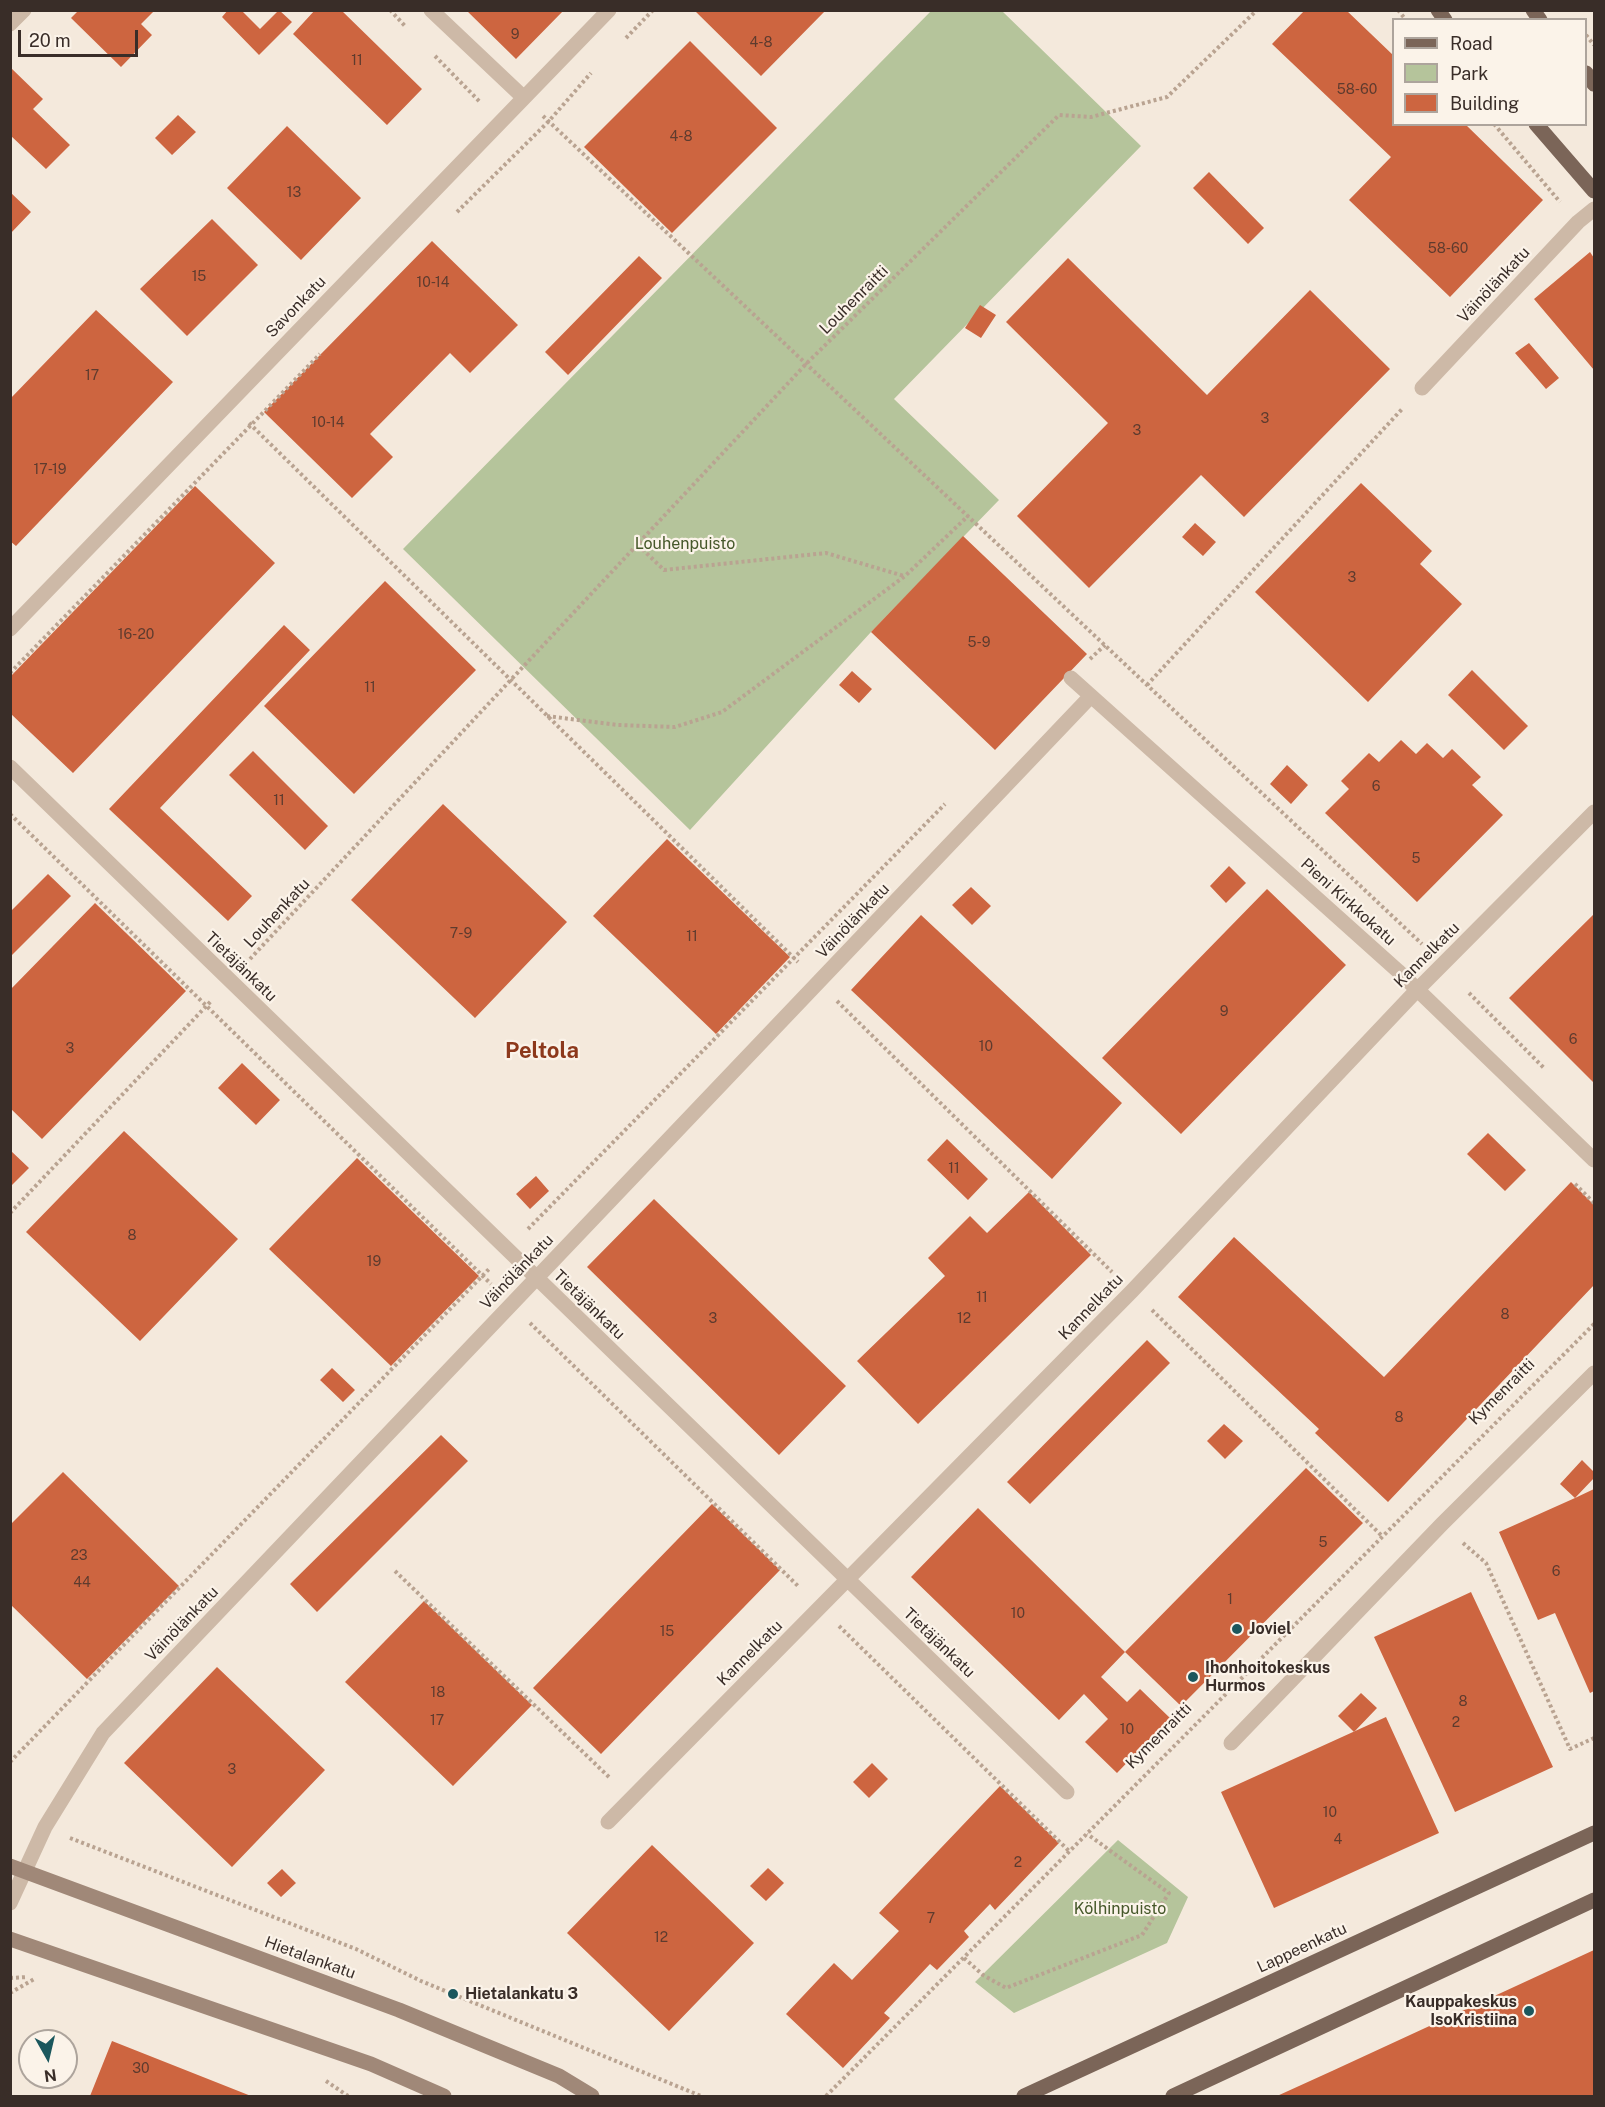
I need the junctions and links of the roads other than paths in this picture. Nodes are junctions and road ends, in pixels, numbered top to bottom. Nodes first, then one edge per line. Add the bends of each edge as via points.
1 (24, 10) edge
2 (431, 10) edge
3 (609, 10) edge
4 (10, 24) edge
5 (523, 97) junction
6 (1538, 126) edge
7 (1594, 191) edge
8 (1594, 209) edge
9 (1422, 388) road end
10 (10, 628) edge
11 (1071, 678) road end
12 (1091, 696) junction
13 (10, 767) edge
14 (1594, 812) edge
15 (1417, 990) junction
16 (1594, 1160) edge
17 (536, 1279) junction
18 (1594, 1373) edge
19 (847, 1580) junction
20 (1231, 1743) dead end
21 (1067, 1792) dead end
22 (608, 1822) dead end
23 (1594, 1833) edge
24 (18, 1868) edge
25 (1594, 1900) edge
26 (10, 1903) edge
27 (10, 1939) edge
28 (444, 2097) edge
29 (592, 2097) edge
30 (1024, 2097) edge
31 (1173, 2097) edge

1 - 4 street
2 - 5 street
3 - 5 street, Savonkatu
5 - 10 street, Savonkatu
6 - 7 main road
8 - 9 street, Väinölänkatu
11 - 12 street, Pieni Kirkkokatu
12 - 15 street, Pieni Kirkkokatu
12 - 17 street, Väinölänkatu
13 - 17 street, Tietäjänkatu
14 - 15 street, Kannelkatu
15 - 16 street, Pieni Kirkkokatu
15 - 19 street, Kannelkatu via 1124,1299
17 - 19 street, Tietäjänkatu
17 - 24 street, Väinölänkatu via 103,1733
18 - 20 street
19 - 21 street, Tietäjänkatu
19 - 22 street, Kannelkatu
23 - 30 main road, Lappeenkatu
24 - 26 street, Väinölänkatu
24 - 29 main road, Hietalankatu via 399,2010 559,2076
25 - 31 main road
27 - 28 main road via 371,2064

